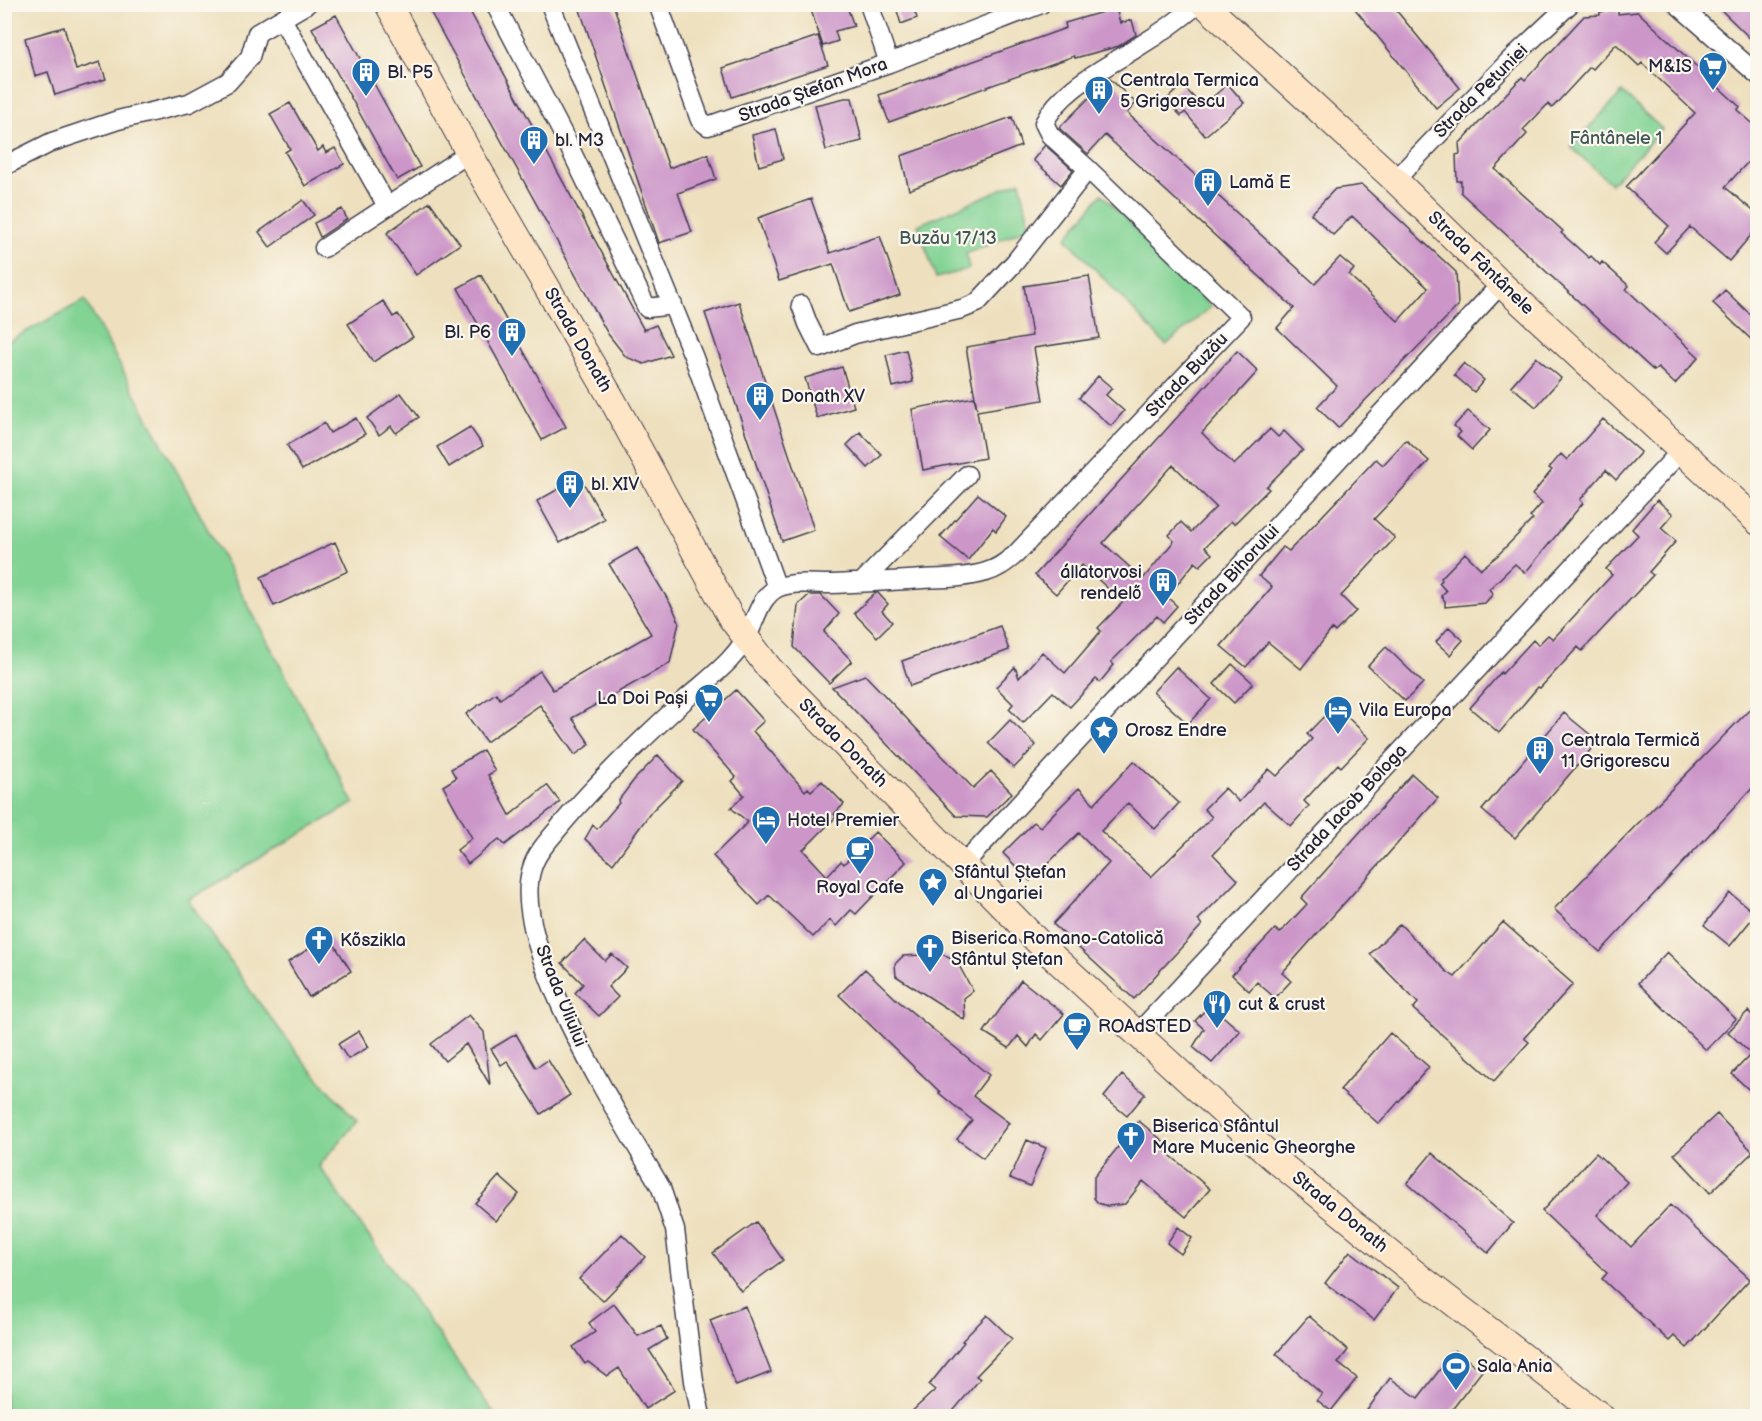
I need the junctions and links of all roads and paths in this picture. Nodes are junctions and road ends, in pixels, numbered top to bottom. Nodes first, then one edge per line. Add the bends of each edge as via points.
1 (307, 4) edge
2 (388, 4) edge
3 (495, 4) edge
4 (550, 4) edge
5 (658, 4) edge
6 (869, 4) edge
7 (1041, 4) edge
8 (1198, 4) edge
9 (1204, 4) edge
10 (1569, 4) edge
11 (1677, 4) edge
12 (282, 19) junction
13 (889, 63) junction
14 (1758, 75) edge
15 (469, 153) junction
16 (4, 166) edge
17 (1088, 169) junction
18 (1395, 180) junction
19 (387, 206) junction
20 (324, 248) dead end
21 (1501, 284) junction
22 (673, 305) junction
23 (801, 305) dead end
24 (1681, 451) junction
25 (967, 475) dead end
26 (1758, 522) edge
27 (861, 583) junction
28 (777, 588) junction
29 (746, 639) junction
30 (963, 865) junction
31 (1137, 1034) junction
32 (701, 1416) edge
33 (1601, 1416) edge

1 - 12 street
2 - 15 main road, Strada Donath
3 - 22 street via 647,308
4 - 22 street
5 - 13 street, Strada Ștefan Mora via 700,120 708,126
6 - 13 street
7 - 13 street, Strada Ștefan Mora
8 - 17 street, Strada Buzău via 1073,89 1050,110 1044,123 1050,135
9 - 18 main road, Strada Fântânele
10 - 18 street, Strada Petuniei
11 - 14 street
12 - 16 street via 257,33 250,57 228,82 189,103 118,120 52,142
12 - 19 street
15 - 19 street
15 - 29 main road, Strada Donath
17 - 23 street via 1016,262 977,303 855,334 820,348
17 - 27 street, Strada Buzău via 1242,317 1016,555 1001,566 956,577
18 - 21 main road, Strada Fântânele
19 - 20 street
21 - 24 main road, Strada Fântânele
21 - 30 street, Strada Bihorului
22 - 28 street
24 - 26 main road, Strada Fântânele
24 - 31 street, Strada Iacob Bologa
25 - 27 street
27 - 28 street, Strada Buzău via 792,584
28 - 29 street via 759,609
29 - 30 main road, Strada Donath via 768,668
29 - 32 street, Strada Uliului via 728,662 620,760 582,801 542,849 528,881 537,940 567,1022 661,1188 669,1209
30 - 31 main road, Strada Donath via 1049,953
31 - 33 main road, Strada Donath via 1273,1158

